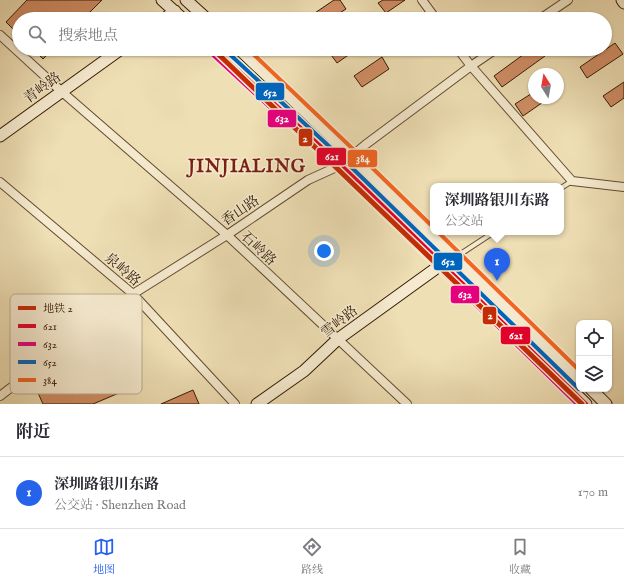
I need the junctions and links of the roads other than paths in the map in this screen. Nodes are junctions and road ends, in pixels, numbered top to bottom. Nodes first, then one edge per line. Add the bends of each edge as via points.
1 (162, 0) edge
2 (186, 0) edge
3 (422, 0) edge
4 (568, 0) edge
5 (622, 0) edge
6 (624, 3) edge
7 (175, 11) edge
8 (199, 12) edge
9 (431, 12) edge
10 (550, 12) edge
11 (0, 35) edge
12 (12, 46) edge
13 (23, 56) edge
14 (111, 56) edge
15 (223, 56) edge
16 (246, 56) edge
17 (463, 56) edge
18 (486, 56) edge
19 (471, 66) junction
20 (61, 91) junction
21 (0, 136) edge
22 (351, 156) junction
23 (341, 165) junction
24 (572, 181) junction
25 (0, 182) edge
26 (564, 186) edge
27 (624, 187) edge
28 (430, 233) edge
29 (226, 235) junction
30 (432, 235) edge
31 (490, 235) edge
32 (455, 258) junction
33 (442, 264) junction
34 (133, 294) joint
35 (142, 304) edge
36 (338, 339) junction
37 (576, 375) edge
38 (10, 388) edge
39 (594, 392) edge
40 (0, 396) edge
41 (235, 404) edge
42 (257, 404) edge
43 (407, 404) edge
44 (586, 404) edge
45 (606, 404) edge

1 - 7 main road
2 - 8 main road
3 - 9 street
4 - 10 street
5 - 6 main road
11 - 12 street, 石岭路 / 石岭路
13 - 20 street, 石岭路 / 石岭路
14 - 20 main road, 青岭路
15 - 23 main road
16 - 22 main road
17 - 19 street
18 - 19 street, 香山路
19 - 22 street, 香山路
19 - 24 street
20 - 21 main road, 青岭路
20 - 29 street, 石岭路 / 石岭路
22 - 23 street, 香山路
22 - 28 main road
23 - 29 street, 香山路 via 308,180
23 - 33 main road
24 - 26 lane
24 - 27 street
25 - 34 street, 泉岭路
29 - 34 street, 香山路
29 - 36 street, 石岭路 / 石岭路
30 - 32 main road
31 - 32 lane
32 - 37 main road
33 - 36 main road, 雪岭路
33 - 44 main road
35 - 41 street, 泉岭路
36 - 42 main road, 雪岭路 via 304,371
36 - 43 street, 石岭路 / 石岭路
38 - 40 street, 香山路
39 - 45 main road

